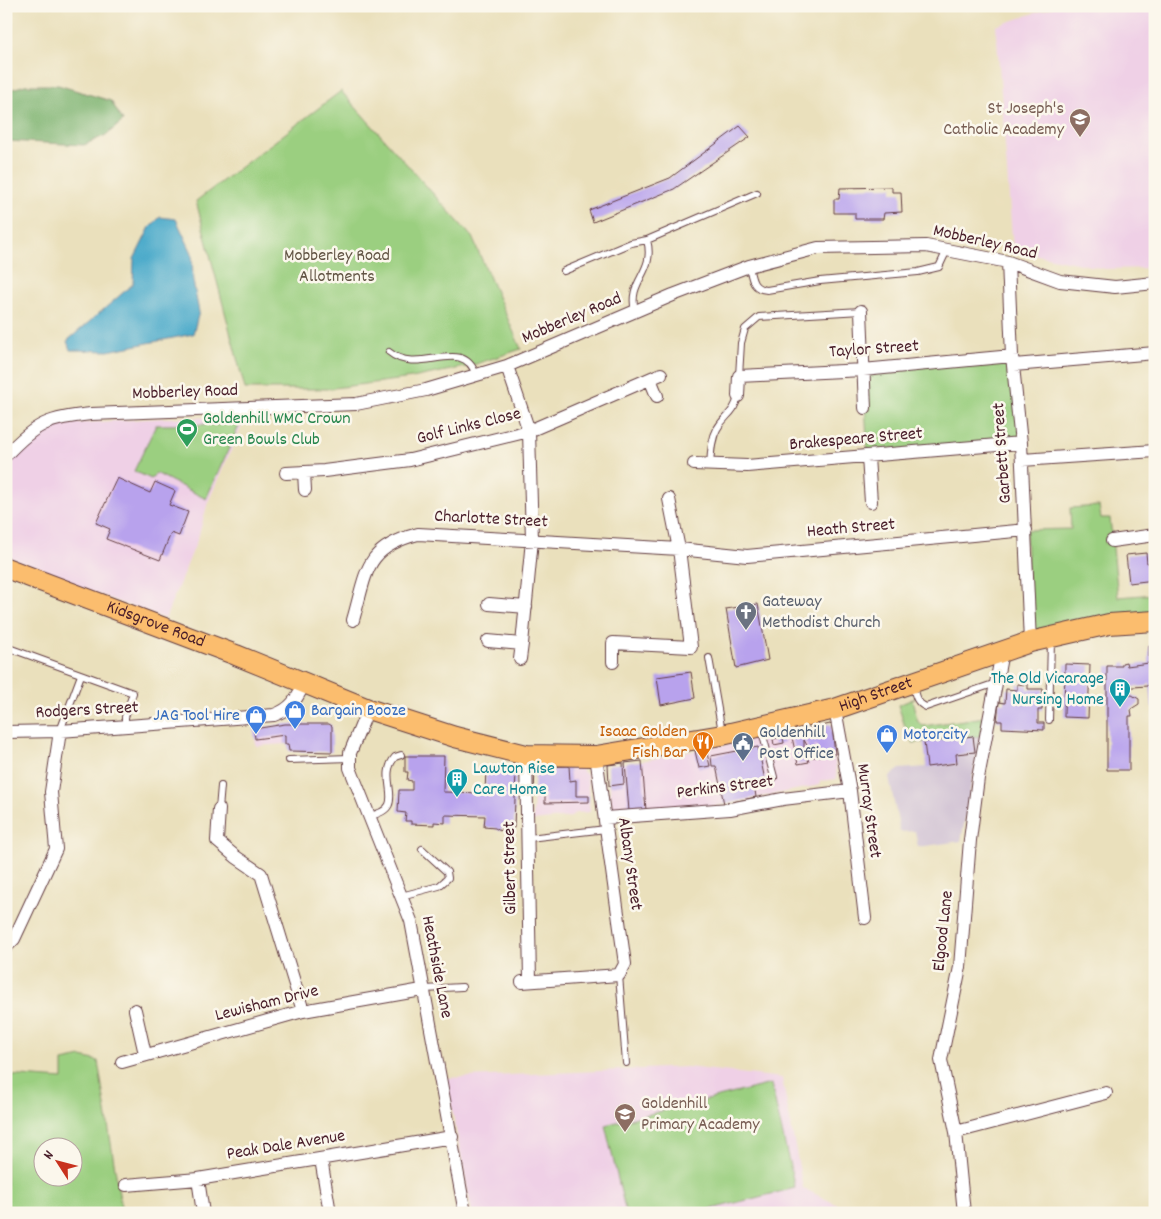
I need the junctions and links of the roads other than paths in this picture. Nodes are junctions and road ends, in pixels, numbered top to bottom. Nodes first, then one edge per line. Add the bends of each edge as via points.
1 (757, 193) dead end
2 (647, 240) junction
3 (947, 250) junction
4 (1008, 262) junction
5 (749, 266) junction
6 (564, 271) dead end
7 (1155, 282) edge
8 (635, 311) junction
9 (861, 311) joint
10 (389, 352) dead end
11 (1155, 353) edge
12 (1013, 361) junction
13 (507, 366) junction
14 (863, 370) junction
15 (476, 375) junction
16 (739, 376) junction
17 (657, 396) dead end
18 (738, 396) joint
19 (865, 408) dead end
20 (529, 431) junction
21 (1021, 443) junction
22 (1155, 451) edge
23 (6, 454) edge
24 (868, 457) junction
25 (1022, 460) junction
26 (694, 464) dead end
27 (710, 465) junction
28 (304, 472) junction
29 (286, 473) dead end
30 (305, 490) dead end
31 (669, 499) dead end
32 (871, 502) dead end
33 (1026, 530) junction
34 (1155, 535) edge
35 (532, 540) junction
36 (1112, 541) dead end
37 (678, 549) junction
38 (6, 568) edge
39 (489, 604) dead end
40 (526, 606) junction
41 (353, 620) dead end
42 (1155, 621) edge
43 (1051, 637) junction
44 (488, 641) dead end
45 (1030, 642) junction
46 (522, 644) junction
47 (6, 647) edge
48 (1002, 652) junction
49 (709, 658) dead end
50 (520, 659) dead end
51 (613, 662) dead end
52 (81, 675) junction
53 (912, 682) junction
54 (997, 683) junction
55 (304, 684) junction
56 (835, 709) junction
57 (368, 710) junction
58 (1049, 720) dead end
59 (125, 726) junction
60 (760, 726) junction
61 (60, 731) junction
62 (6, 732) edge
63 (722, 735) junction
64 (401, 755) dead end
65 (526, 755) junction
66 (596, 756) junction
67 (350, 758) junction
68 (289, 760) dead end
69 (774, 777) dead end
70 (221, 786) dead end
71 (850, 791) junction
72 (220, 809) joint
73 (368, 816) junction
74 (605, 824) junction
75 (528, 838) junction
76 (422, 849) dead end
77 (401, 896) junction
78 (865, 918) dead end
79 (6, 947) edge
80 (619, 976) junction
81 (462, 987) dead end
82 (422, 990) junction
83 (135, 1010) dead end
84 (302, 1010) junction
85 (145, 1054) junction
86 (122, 1062) dead end
87 (626, 1063) dead end
88 (1106, 1093) dead end
89 (956, 1132) junction
90 (452, 1137) junction
91 (321, 1159) junction
92 (198, 1179) junction
93 (126, 1185) dead end
94 (203, 1213) edge
95 (330, 1213) edge
96 (465, 1213) edge
97 (964, 1213) edge

1 - 2 lane
2 - 6 lane via 631,243
2 - 8 lane via 650,260 632,299
3 - 4 street, Mobberley Road
3 - 5 street, Mobberley Road via 926,246 818,248
3 - 5 lane via 940,267 918,272 866,275 759,289 753,284
4 - 7 street, Mobberley Road via 1060,280 1115,287
4 - 12 street, Garbett Street
5 - 8 street, Mobberley Road
8 - 13 street, Mobberley Road
9 - 14 street
9 - 16 lane via 759,317 745,329
10 - 15 lane via 398,359 415,362 461,357 473,365
11 - 12 street, Taylor Street
12 - 14 street, Taylor Street
12 - 21 street, Garbett Street
13 - 15 street, Mobberley Road
13 - 20 street
14 - 16 street, Taylor Street
14 - 19 street
15 - 23 street, Mobberley Road via 426,390 356,404 91,414 53,419 34,429
16 - 18 street
17 - 20 street, Golf Links Close via 656,376
18 - 27 lane via 735,409 716,430
20 - 28 street, Golf Links Close via 410,460
20 - 35 street
21 - 24 street, Brakespeare Street
21 - 25 street, Garbett Street
22 - 25 street
24 - 27 street, Brakespeare Street via 747,466
24 - 32 street
25 - 33 street, Garbett Street
26 - 27 street, Brakespeare Street
28 - 29 street, Golf Links Close
28 - 30 street
31 - 37 street
33 - 37 street, Heath Street via 747,556
33 - 45 street, Garbett Street
34 - 36 street
35 - 37 street, Charlotte Street
35 - 40 street
35 - 41 street, Charlotte Street via 418,534 398,540 379,551 368,568
37 - 51 street via 688,588 691,647 613,643
38 - 55 main road, Kidsgrove Road via 236,654
39 - 40 street
40 - 46 street
42 - 43 main road, High Street via 1109,624
43 - 45 main road, High Street
43 - 58 lane
44 - 46 street
45 - 48 main road, High Street
46 - 50 street
47 - 52 lane
48 - 53 main road, High Street
48 - 54 street, Elgood Lane
49 - 63 lane
52 - 59 lane via 133,693
52 - 61 lane
53 - 54 lane via 916,698 926,707
53 - 56 main road, High Street
54 - 89 street, Elgood Lane via 978,778 960,967 942,1060
55 - 57 main road, High Street
55 - 59 street, Rodgers Street via 294,703 286,711 274,715
56 - 60 main road, High Street
56 - 71 street, Murray Street
57 - 65 main road, High Street
57 - 67 street
59 - 61 street, Rodgers Street
60 - 63 main road, High Street
60 - 69 lane
61 - 62 street, Rodgers Street
61 - 79 street via 51,792 56,849 14,939
63 - 66 main road, High Street
64 - 73 lane via 395,757 390,766 389,808
65 - 66 main road, High Street
65 - 75 street, Gilbert Street
66 - 74 street, Albany Street
67 - 68 lane
67 - 73 street, Heathside Lane via 350,768
70 - 72 lane
71 - 74 street, Perkins Street
71 - 78 street, Murray Street
72 - 84 street via 212,842 261,874
73 - 77 street, Heathside Lane
74 - 75 lane
74 - 80 street, Albany Street via 624,964
75 - 80 street, Gilbert Street via 526,981
76 - 77 lane via 448,872 448,878 439,886
77 - 82 street, Heathside Lane via 411,921
80 - 87 lane
81 - 82 lane
82 - 84 street, Lewisham Drive
82 - 90 street, Heathside Lane
83 - 85 street
84 - 85 street, Lewisham Drive
85 - 86 street, Lewisham Drive
88 - 89 street
89 - 97 street, Elgood Lane
90 - 91 street, Peak Dale Avenue
90 - 96 street, Heathside Lane
91 - 92 street, Peak Dale Avenue
91 - 95 street
92 - 93 street, Peak Dale Avenue
92 - 94 street

